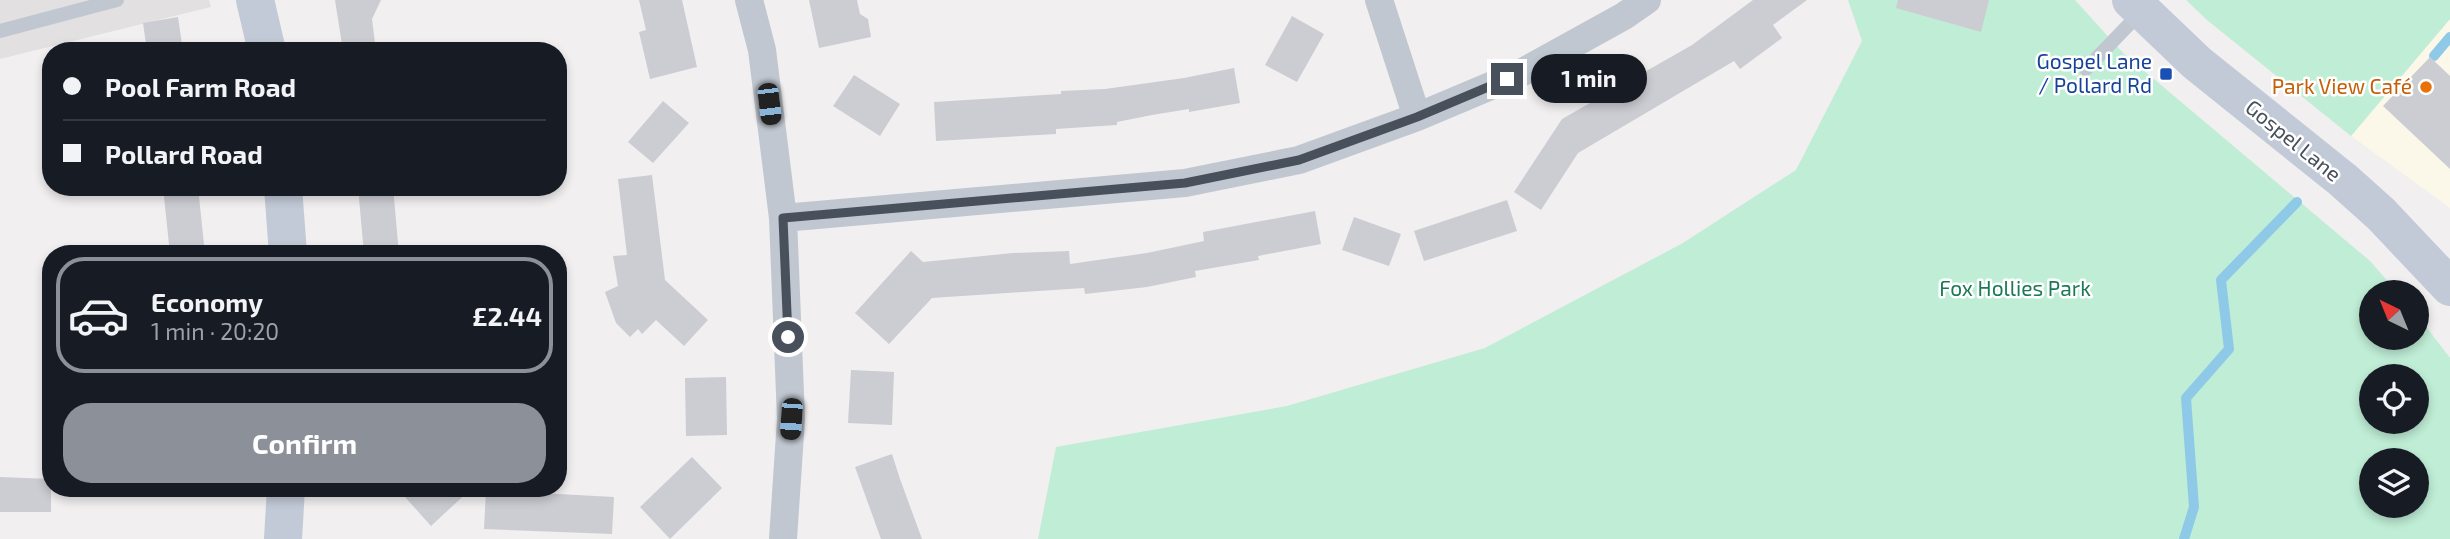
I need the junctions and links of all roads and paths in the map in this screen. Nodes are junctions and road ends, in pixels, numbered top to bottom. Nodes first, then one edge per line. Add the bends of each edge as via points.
1 (117, 0) edge
2 (255, 0) edge
3 (749, 0) edge
4 (1379, 0) edge
5 (1647, 0) edge
6 (2136, 5) edge
7 (0, 32) edge
8 (265, 42) edge
9 (2086, 69) dead end
10 (1417, 117) junction
11 (284, 196) edge
12 (783, 218) junction
13 (287, 245) edge
14 (2449, 284) edge
15 (285, 497) edge
16 (283, 539) edge
17 (783, 539) edge

1 - 7 lane
2 - 8 street
3 - 12 street via 762,50
4 - 10 street
5 - 10 street via 1519,74
6 - 9 lane
6 - 14 street, Gospel Lane via 2197,63 2381,214
10 - 12 street via 1299,160 1185,183
11 - 13 street
12 - 17 street via 791,419
15 - 16 street

